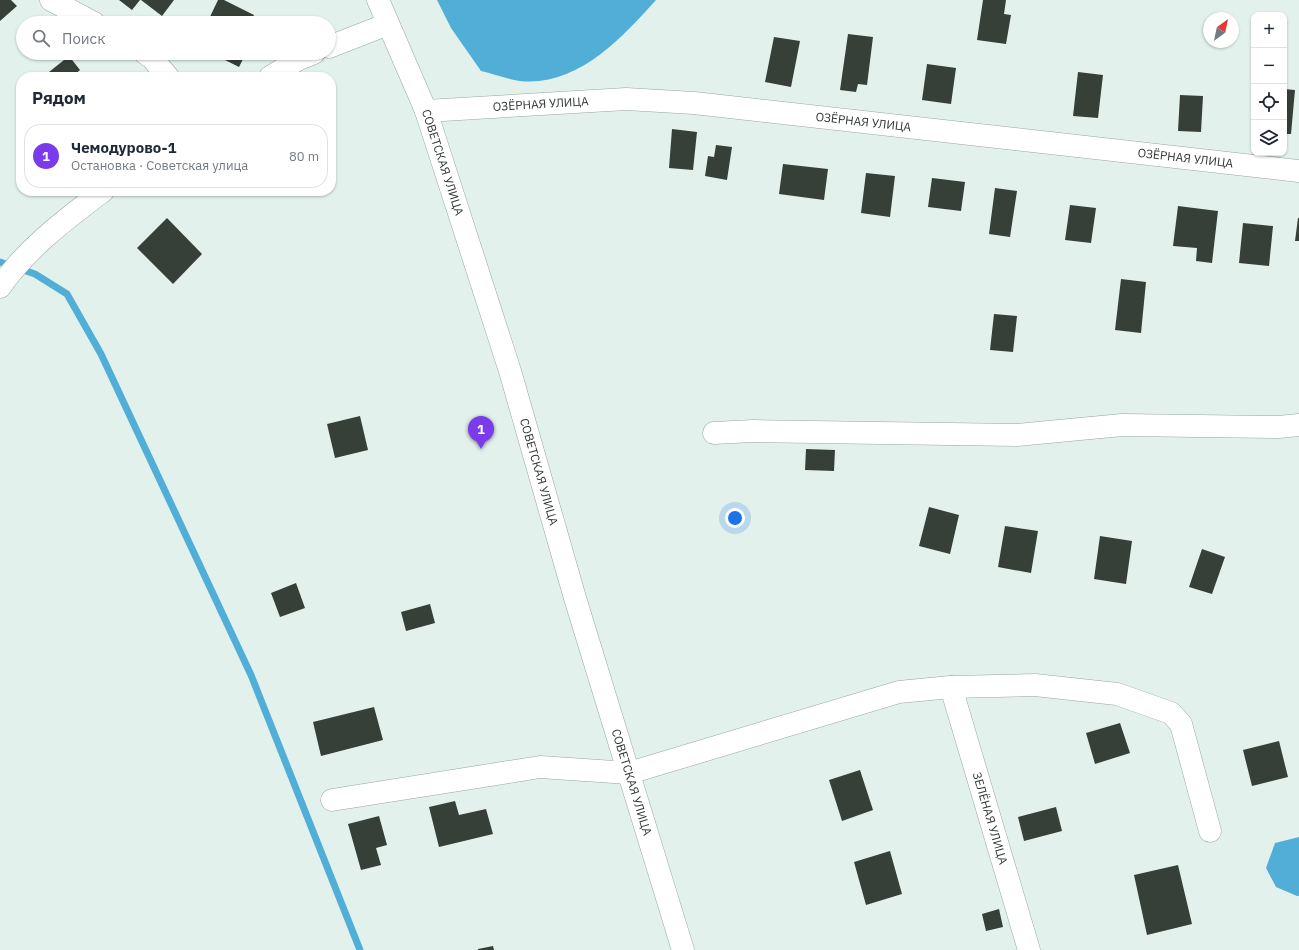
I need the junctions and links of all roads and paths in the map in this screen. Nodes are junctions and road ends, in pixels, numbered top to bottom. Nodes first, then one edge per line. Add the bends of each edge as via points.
1 (51, 0) edge
2 (378, 0) edge
3 (81, 16) edge
4 (388, 24) junction
5 (336, 44) edge
6 (154, 60) edge
7 (297, 60) edge
8 (164, 72) edge
9 (278, 72) edge
10 (426, 111) junction
11 (1299, 171) edge
12 (96, 196) edge
13 (5, 279) edge
14 (1299, 425) edge
15 (714, 433) dead end
16 (952, 686) junction
17 (629, 773) junction
18 (332, 800) dead end
19 (1210, 831) dead end
20 (683, 950) edge
21 (1029, 950) edge

1 - 3 street
2 - 4 street, СОВЕТСКАЯ УЛИЦА
4 - 5 street
4 - 10 street, СОВЕТСКАЯ УЛИЦА
6 - 8 street
7 - 9 street
10 - 11 street, ОЗЁРНАЯ УЛИЦА via 626,99 694,103
10 - 17 street, СОВЕТСКАЯ УЛИЦА via 510,371 575,598
12 - 13 street via 63,221
14 - 15 street via 1122,425 1017,435 753,431
16 - 17 street via 899,692
16 - 19 street via 1035,684 1117,694 1171,713 1181,724
16 - 21 street, ЗЕЛЁНАЯ УЛИЦА
17 - 18 street via 540,767
17 - 20 street, СОВЕТСКАЯ УЛИЦА

